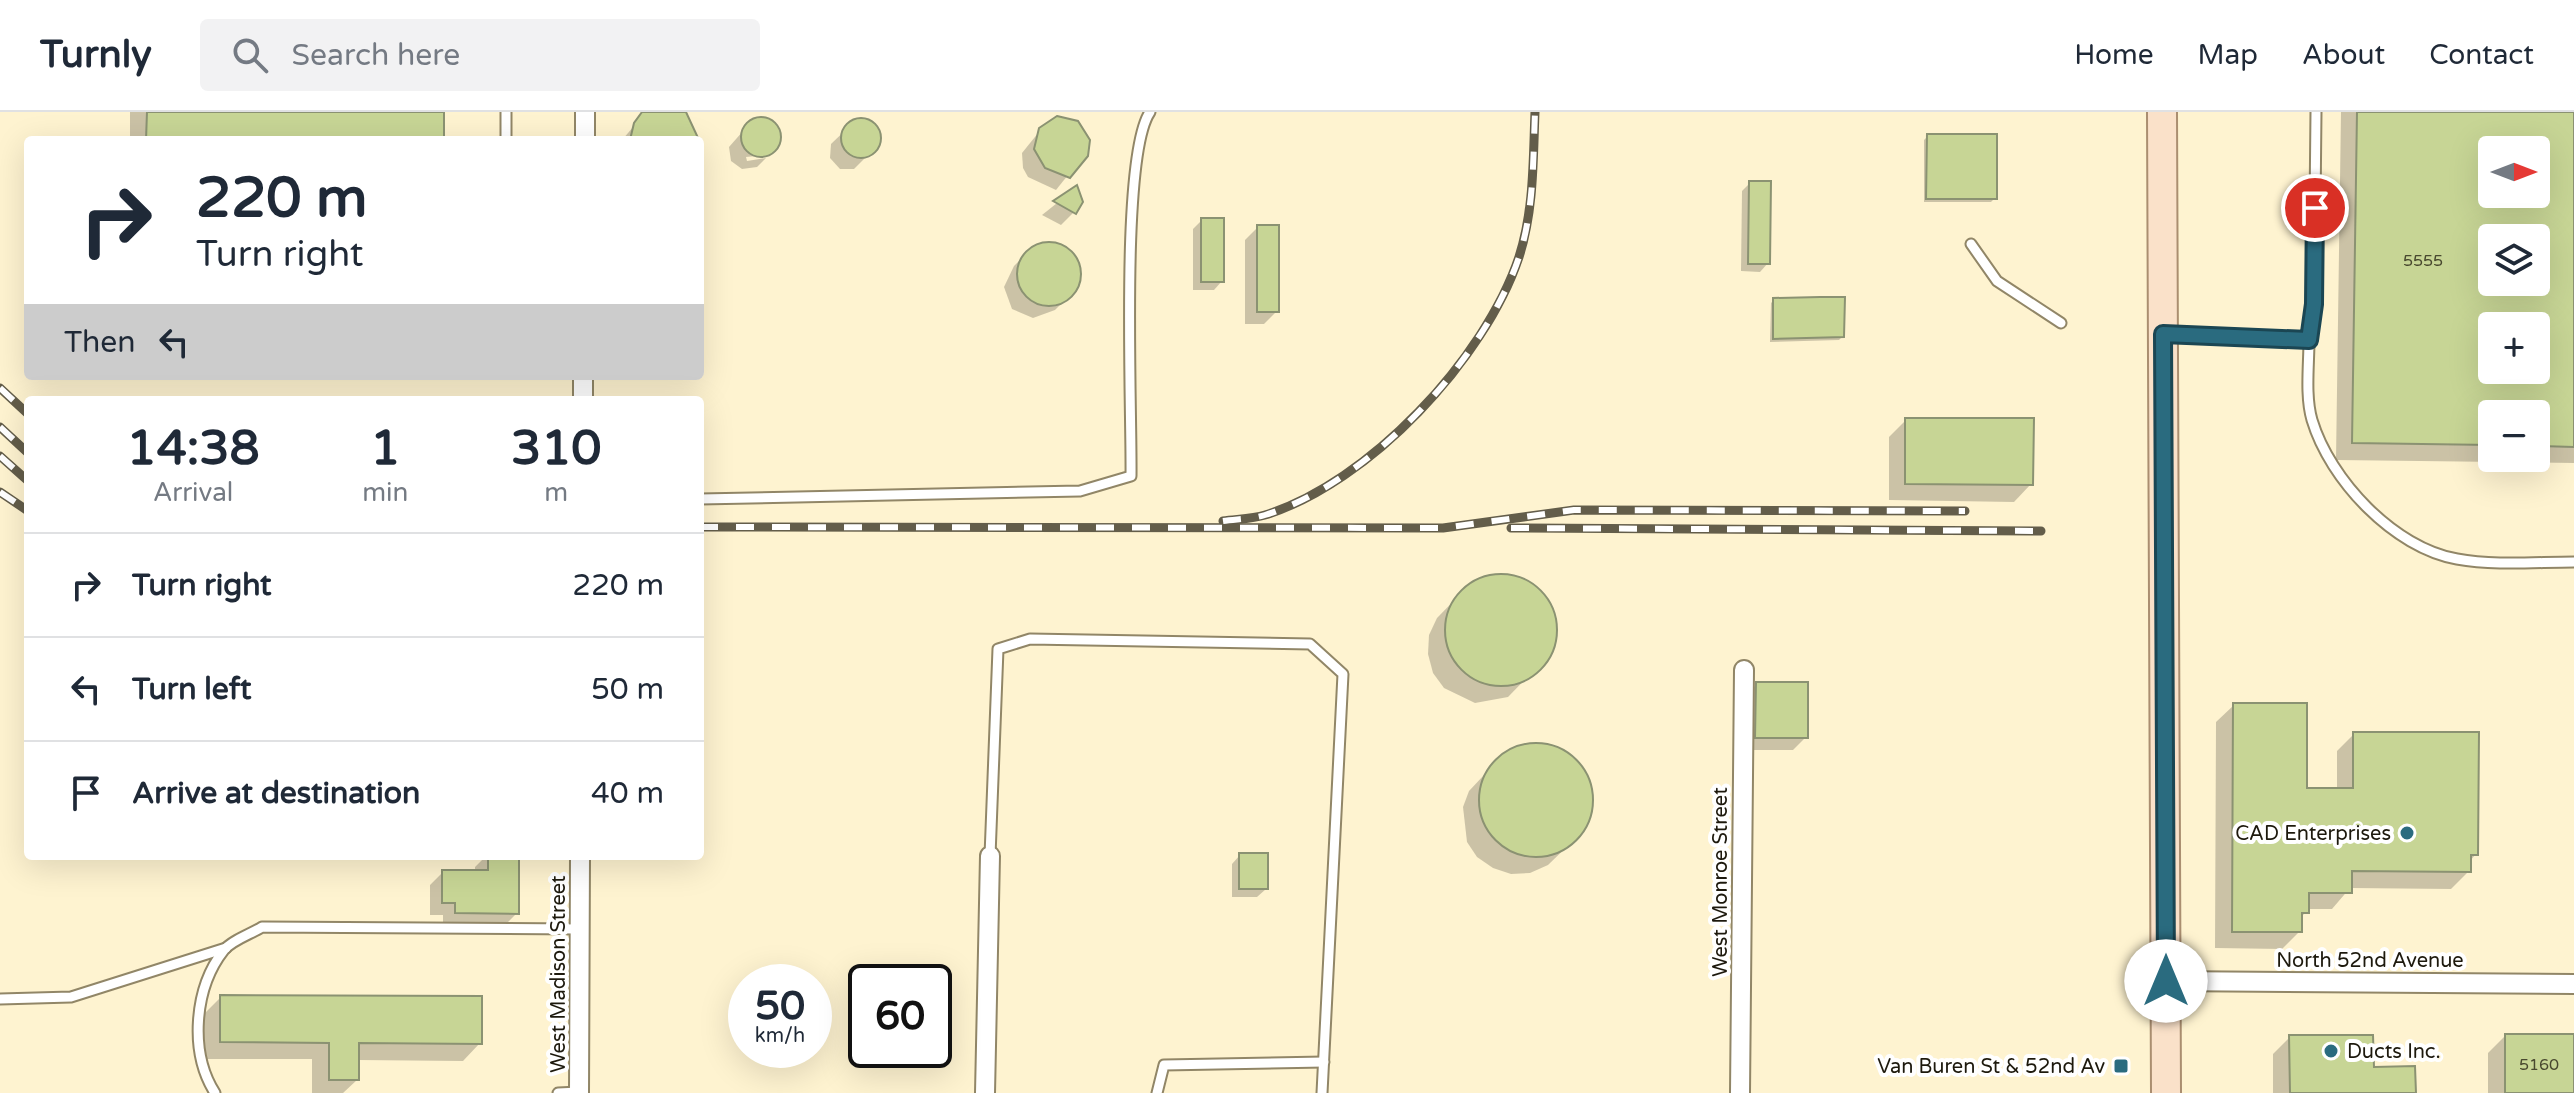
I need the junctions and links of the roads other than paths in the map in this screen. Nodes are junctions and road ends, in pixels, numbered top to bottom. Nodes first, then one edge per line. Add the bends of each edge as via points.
1 (506, 112) edge
2 (585, 112) edge
3 (1150, 112) edge
4 (2162, 112) edge
5 (2316, 112) edge
6 (506, 136) edge
7 (585, 136) edge
8 (1971, 244) dead end
9 (2061, 323) dead end
10 (2163, 334) junction
11 (2309, 340) junction
12 (704, 499) edge
13 (2574, 562) edge
14 (1744, 670) dead end
15 (990, 856) joint
16 (580, 860) edge
17 (580, 929) junction
18 (226, 948) junction
19 (2166, 981) junction
20 (2574, 984) edge
21 (0, 999) edge
22 (1324, 1062) junction
23 (579, 1092) edge
24 (215, 1093) edge
25 (558, 1093) edge
26 (985, 1093) edge
27 (1157, 1093) edge
28 (1322, 1093) edge
29 (1740, 1093) edge
30 (2166, 1093) edge

1 - 6 lane
2 - 7 street
3 - 12 lane via 1141,125 1132,215 1131,476 1080,491
4 - 10 main road
5 - 11 lane
8 - 9 lane via 1997,281
10 - 11 lane
10 - 19 main road
11 - 13 lane via 2311,416 2320,443 2346,482 2390,526 2420,547 2456,559
14 - 29 street, West Monroe Street
15 - 22 lane via 998,649 1030,639 1310,644 1343,674
15 - 26 street
16 - 17 street, West Madison Street
17 - 18 lane via 262,927
17 - 23 street, West Madison Street
18 - 21 lane via 71,997
18 - 24 lane via 201,992 204,1075
19 - 20 street, North 52nd Avenue
19 - 30 main road
22 - 27 lane via 1164,1065
22 - 28 lane
23 - 25 lane

